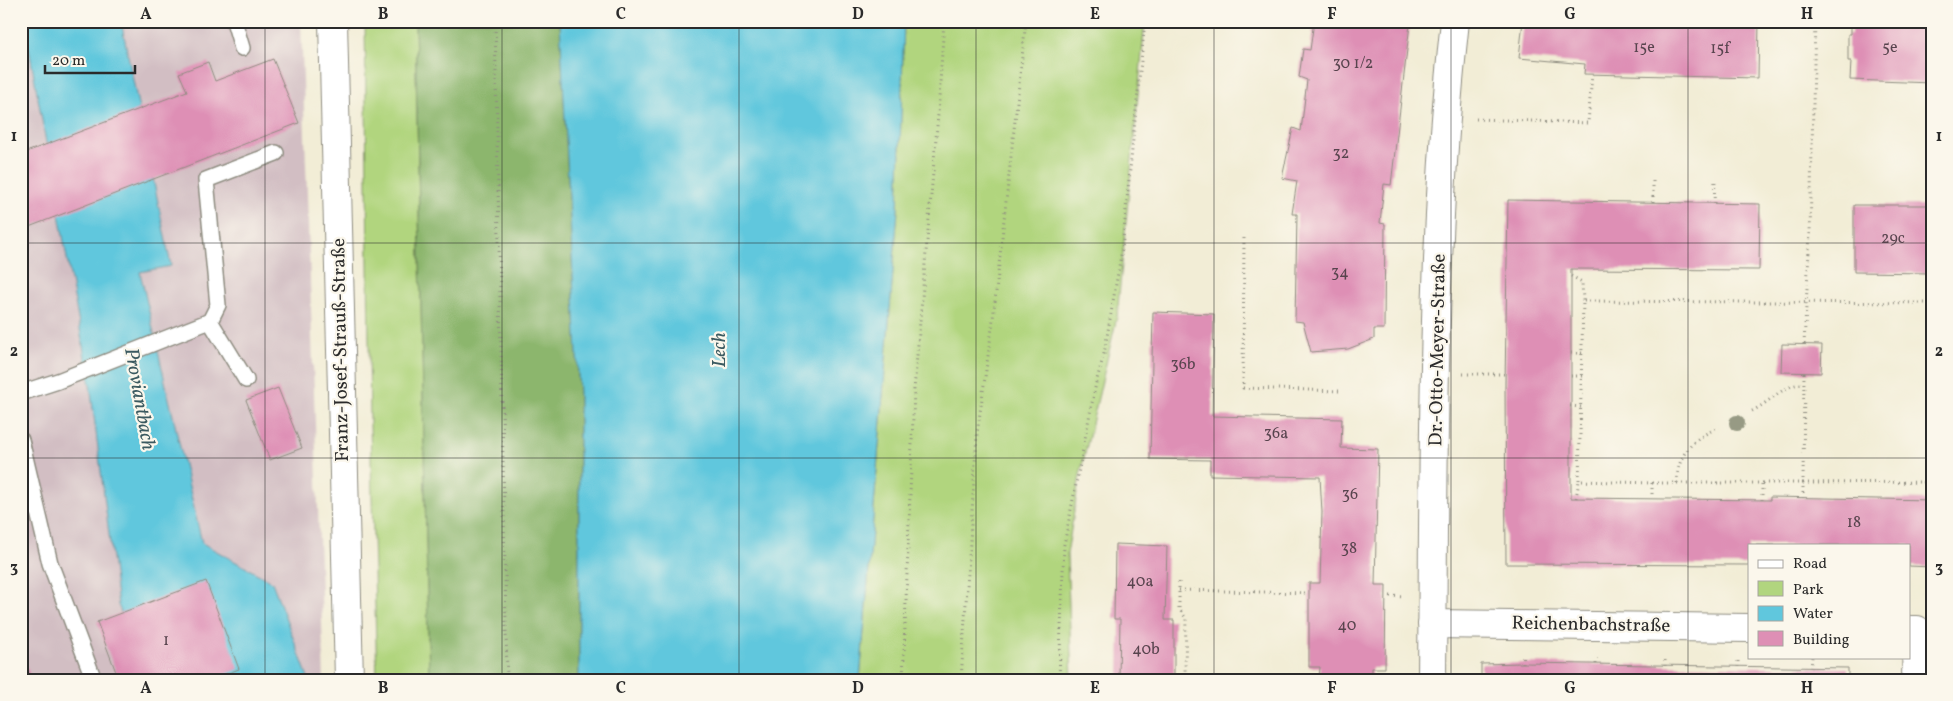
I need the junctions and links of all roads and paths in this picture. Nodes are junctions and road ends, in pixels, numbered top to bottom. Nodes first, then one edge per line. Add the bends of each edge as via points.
1 (234, 21) edge
2 (333, 21) edge
3 (495, 21) edge
4 (944, 21) edge
5 (1026, 21) edge
6 (1145, 21) edge
7 (1247, 21) edge
8 (1455, 21) edge
9 (1815, 21) edge
10 (1272, 22) edge
11 (242, 48) dead end
12 (1592, 75) dead end
13 (1445, 118) junction
14 (276, 153) dead end
15 (1653, 179) dead end
16 (1714, 180) dead end
17 (1653, 202) dead end
18 (1714, 203) dead end
19 (1244, 238) dead end
20 (1571, 276) dead end
21 (1583, 301) junction
22 (1806, 302) junction
23 (1932, 303) edge
24 (210, 321) junction
25 (1804, 344) dead end
26 (1571, 353) dead end
27 (1582, 353) junction
28 (1436, 373) junction
29 (1804, 373) dead end
30 (1505, 374) dead end
31 (1571, 376) dead end
32 (1582, 376) junction
33 (246, 380) dead end
34 (1804, 384) junction
35 (1341, 392) dead end
36 (21, 393) edge
37 (1570, 406) dead end
38 (1581, 407) junction
39 (1752, 410) dead end
40 (1718, 428) dead end
41 (21, 440) edge
42 (1579, 481) junction
43 (1932, 482) edge
44 (1677, 483) junction
45 (1762, 483) junction
46 (1803, 483) junction
47 (1652, 484) junction
48 (1576, 498) dead end
49 (1652, 498) dead end
50 (1803, 498) dead end
51 (1762, 500) dead end
52 (1179, 582) dead end
53 (1179, 590) junction
54 (1306, 593) dead end
55 (1432, 624) junction
56 (1748, 628) edge
57 (1913, 630) edge
58 (1812, 658) edge
59 (1812, 668) dead end
60 (94, 680) edge
61 (349, 680) edge
62 (507, 680) edge
63 (903, 680) edge
64 (961, 680) edge
65 (1059, 680) edge
66 (1188, 680) edge
67 (1432, 680) edge
68 (1916, 680) edge

1 - 11 lane
2 - 61 street, Franz-Josef-Strauß-Straße
3 - 62 path
4 - 63 path via 914,390
5 - 64 path via 977,434
6 - 65 path via 1122,249 1104,354 1064,544
7 - 10 path
8 - 13 street, Dr.-Otto-Meyer-Straße
9 - 22 path
12 - 13 path via 1588,123
13 - 28 street, Dr.-Otto-Meyer-Straße
14 - 24 lane via 206,180 218,305
15 - 17 path
16 - 18 path
19 - 35 path via 1243,388
20 - 21 path via 1582,282
21 - 22 path
21 - 27 path
22 - 23 path
22 - 25 path
24 - 33 lane
24 - 36 lane
26 - 27 path
27 - 32 path
28 - 30 path
28 - 55 street, Dr.-Otto-Meyer-Straße
29 - 34 path
31 - 32 path
32 - 38 path
34 - 39 path via 1792,385
34 - 46 path
37 - 38 path
38 - 42 path
40 - 44 path via 1700,437 1686,450 1678,466
41 - 60 lane via 50,563
42 - 47 path
42 - 48 path
43 - 46 path
44 - 45 path
44 - 47 path
45 - 46 path
45 - 51 path
46 - 50 path
47 - 49 path
52 - 53 path
53 - 54 path
53 - 66 path via 1179,609 1186,618
55 - 56 street, Reichenbachstraße
55 - 67 street, Dr.-Otto-Meyer-Straße
57 - 68 street
58 - 59 path

